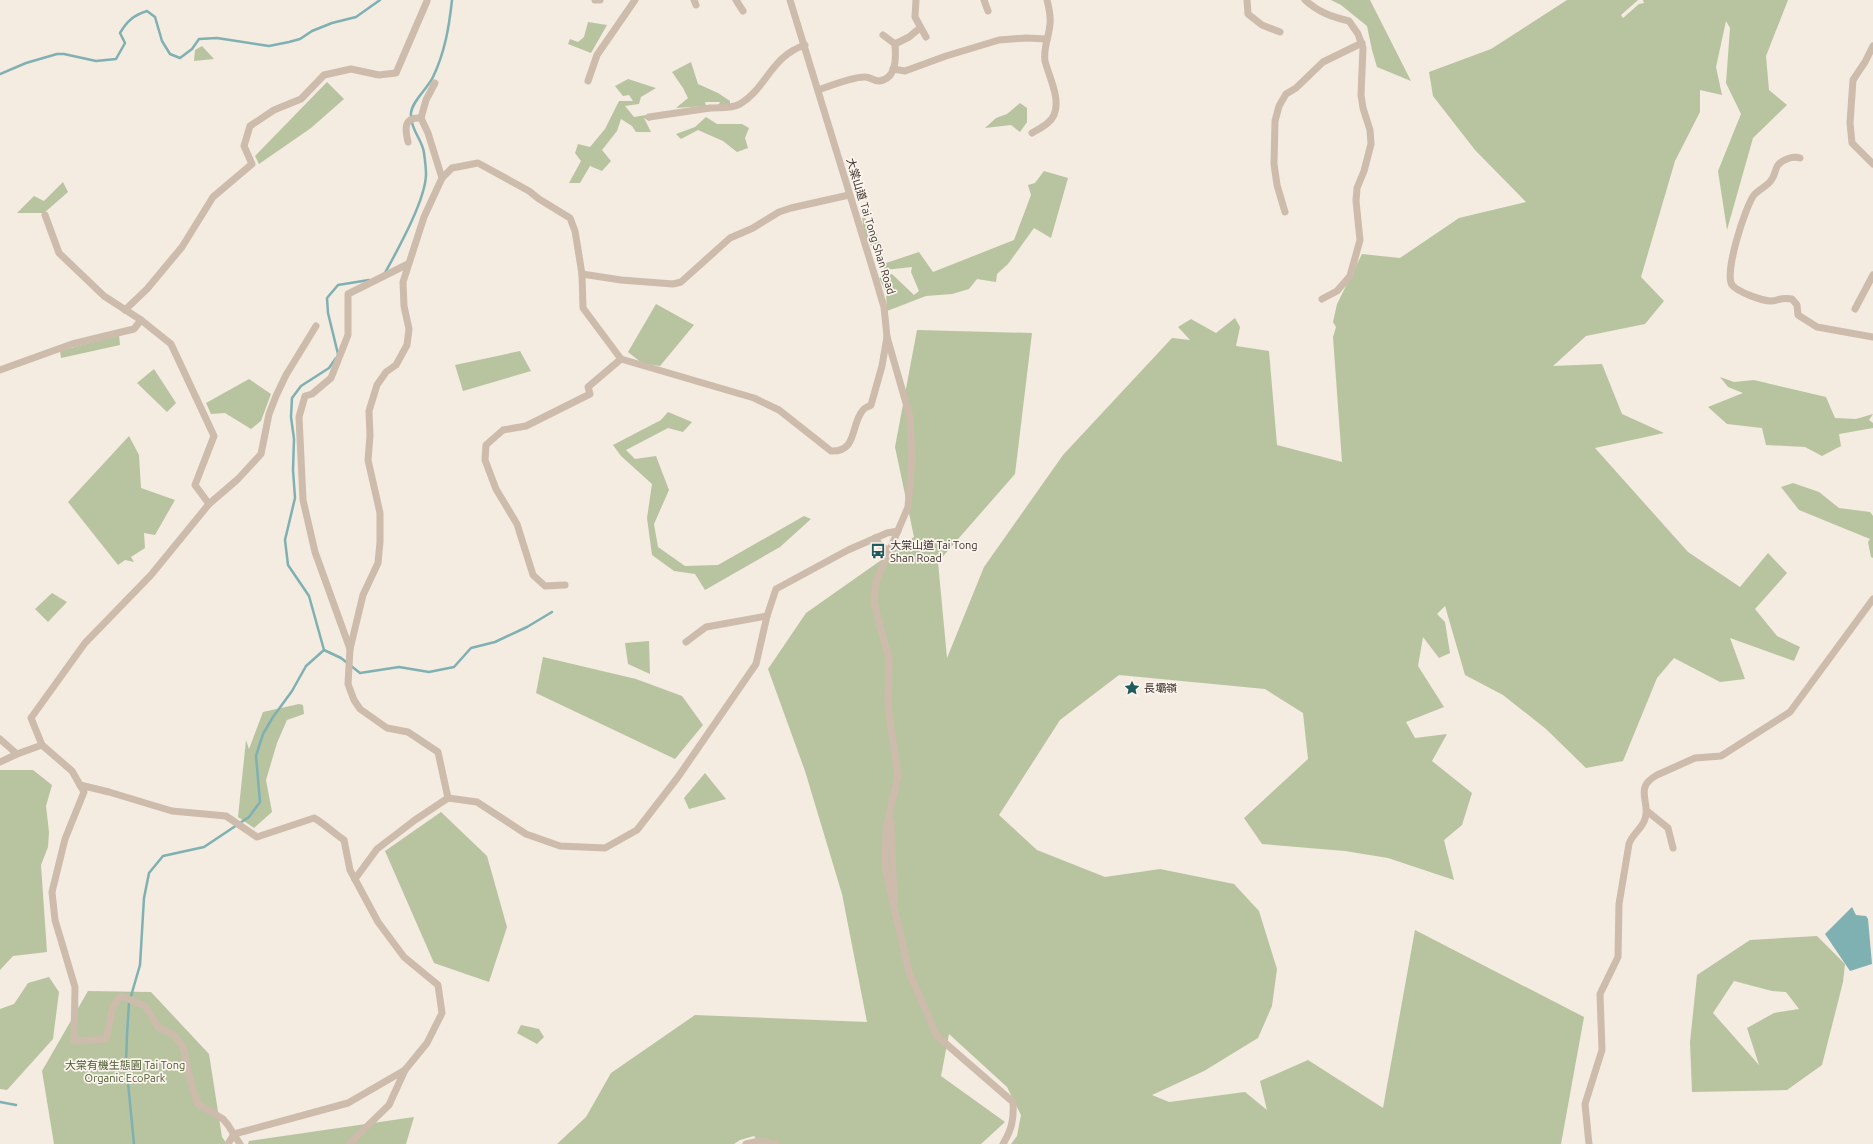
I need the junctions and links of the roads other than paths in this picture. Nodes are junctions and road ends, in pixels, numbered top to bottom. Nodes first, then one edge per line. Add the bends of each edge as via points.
1 (595, 0) edge
2 (600, 0) edge
3 (736, 0) edge
4 (790, 0) edge
5 (916, 0) edge
6 (984, 0) edge
7 (1047, 0) edge
8 (1247, 0) edge
9 (1305, 0) edge
10 (427, 1) edge
11 (631, 1) edge
12 (743, 11) dead end
13 (988, 11) dead end
14 (920, 28) junction
15 (1280, 32) dead end
16 (883, 35) dead end
17 (926, 37) dead end
18 (1047, 39) junction
19 (1362, 43) junction
20 (895, 44) junction
21 (805, 45) junction
22 (1873, 46) edge
23 (894, 69) junction
24 (588, 81) dead end
25 (435, 83) dead end
26 (818, 90) junction
27 (649, 117) dead end
28 (418, 118) junction
29 (1032, 133) dead end
30 (408, 142) dead end
31 (1800, 158) dead end
32 (1873, 164) edge
33 (442, 178) junction
34 (849, 195) junction
35 (1285, 212) dead end
36 (45, 215) dead end
37 (408, 264) junction
38 (582, 274) junction
39 (1873, 275) edge
40 (1322, 299) dead end
41 (1855, 309) dead end
42 (125, 310) junction
43 (141, 320) junction
44 (316, 326) dead end
45 (887, 337) junction
46 (1873, 337) edge
47 (621, 359) junction
48 (0, 370) edge
49 (209, 504) junction
50 (898, 531) junction
51 (875, 538) junction
52 (890, 551) junction
53 (565, 585) dead end
54 (1873, 599) edge
55 (767, 616) junction
56 (686, 642) dead end
57 (350, 649) junction
58 (0, 739) edge
59 (42, 745) junction
60 (17, 754) junction
61 (0, 762) edge
62 (80, 785) junction
63 (448, 798) junction
64 (1647, 811) junction
65 (1673, 848) dead end
66 (355, 879) junction
67 (405, 1070) junction
68 (234, 1134) junction
69 (228, 1144) edge
70 (240, 1144) edge
71 (349, 1144) edge
72 (746, 1144) edge
73 (776, 1144) edge
74 (1003, 1144) edge
75 (1589, 1144) edge

1 - 2 street
3 - 12 street
4 - 21 street, 大棠山道 Tai Tong Shan Road
5 - 14 street via 915,17
6 - 13 street
7 - 18 street via 1050,15
8 - 15 street via 1248,14 1262,25
9 - 19 street via 1315,9 1349,21
10 - 42 street via 396,73 379,74 351,69 324,75 301,99 274,110 250,126 244,146 252,164 213,197 182,247 147,289
11 - 24 street via 597,55
14 - 17 street
14 - 20 street
16 - 20 street
18 - 23 street via 1000,40 905,71
18 - 29 street via 1045,60 1056,109 1048,123
19 - 35 street via 1323,62 1296,88 1286,94 1279,106 1275,121 1274,164
19 - 40 street via 1361,95 1371,144 1357,188 1360,240 1350,276 1337,291
20 - 23 street
21 - 26 street, 大棠山道 Tai Tong Shan Road
21 - 27 street via 784,56 739,104 730,108
22 - 32 street via 1866,62 1853,80 1850,123 1852,143
23 - 26 street via 880,81 864,77
25 - 28 street
26 - 34 street, 大棠山道 Tai Tong Shan Road
28 - 30 street via 407,122 405,127
28 - 33 street via 428,133
31 - 46 street via 1789,158 1779,165 1772,180 1753,196 1736,241 1730,277 1732,284 1739,291 1771,301 1792,299 1797,305 1798,315 1817,327
33 - 37 street via 424,217
33 - 38 street via 452,168 478,163 529,191 570,218 575,231
34 - 38 street via 779,212 730,238 680,282 673,284 621,280
34 - 45 street, 大棠山道 Tai Tong Shan Road via 884,307
36 - 42 street via 59,253 104,296
37 - 57 street via 403,282 404,306 409,329 407,345 396,365 386,372 377,385 370,412 368,460 380,513 380,542 378,563 364,595
37 - 57 street via 348,294 348,334 331,378 306,396 299,417 303,500 315,552
38 - 47 street via 583,308
39 - 41 street
42 - 43 street
43 - 48 street via 134,329 72,344
43 - 49 street via 171,344 214,436 195,485
44 - 49 street via 276,396 269,414 261,454 238,479
45 - 47 street via 871,405 863,410 848,446 840,452 831,451 779,410 754,398
45 - 50 street, 大棠山道 Tai Tong Shan Road via 910,417 912,459 908,507
47 - 53 street via 588,387 590,394 526,426 503,430 486,445 484,460 496,489 517,524 533,575 545,586
49 - 59 street via 151,575 85,643 31,718
50 - 51 street
50 - 52 street, 大棠山道 Tai Tong Shan Road
51 - 52 street
51 - 55 street via 776,589
52 - 74 street, 大棠山道 Tai Tong Shan Road via 876,582 874,602 889,660 888,708 898,776 890,811 895,908 910,972 937,1036 1013,1102 1014,1119 1011,1131
54 - 64 street via 1790,712 1721,756 1695,758 1652,778 1644,793
55 - 56 street via 706,627
55 - 63 street via 756,664 678,777 637,830 605,848 560,846 526,834 477,802
57 - 63 street via 348,684 354,700 360,709 388,728 408,732 438,752
58 - 60 street
59 - 60 street
59 - 62 street via 72,771
60 - 61 street
62 - 66 street via 172,811 226,816 257,837 314,818 344,840 350,870
62 - 68 street via 84,792 66,839 52,892 55,920 75,987 74,1042 106,1038 113,1006 121,996 144,1006 158,1027 174,1035 183,1047 190,1084 198,1104 223,1119
63 - 66 street via 377,849
64 - 65 street via 1668,828
64 - 75 street via 1645,819 1631,837 1629,844 1619,904 1618,957 1600,994 1602,1050 1585,1104
66 - 67 street via 378,922 404,957 438,985 442,1013 427,1043
67 - 68 street via 348,1103
67 - 71 street via 389,1105
68 - 69 street
68 - 70 street
72 - 73 street via 760,1141

